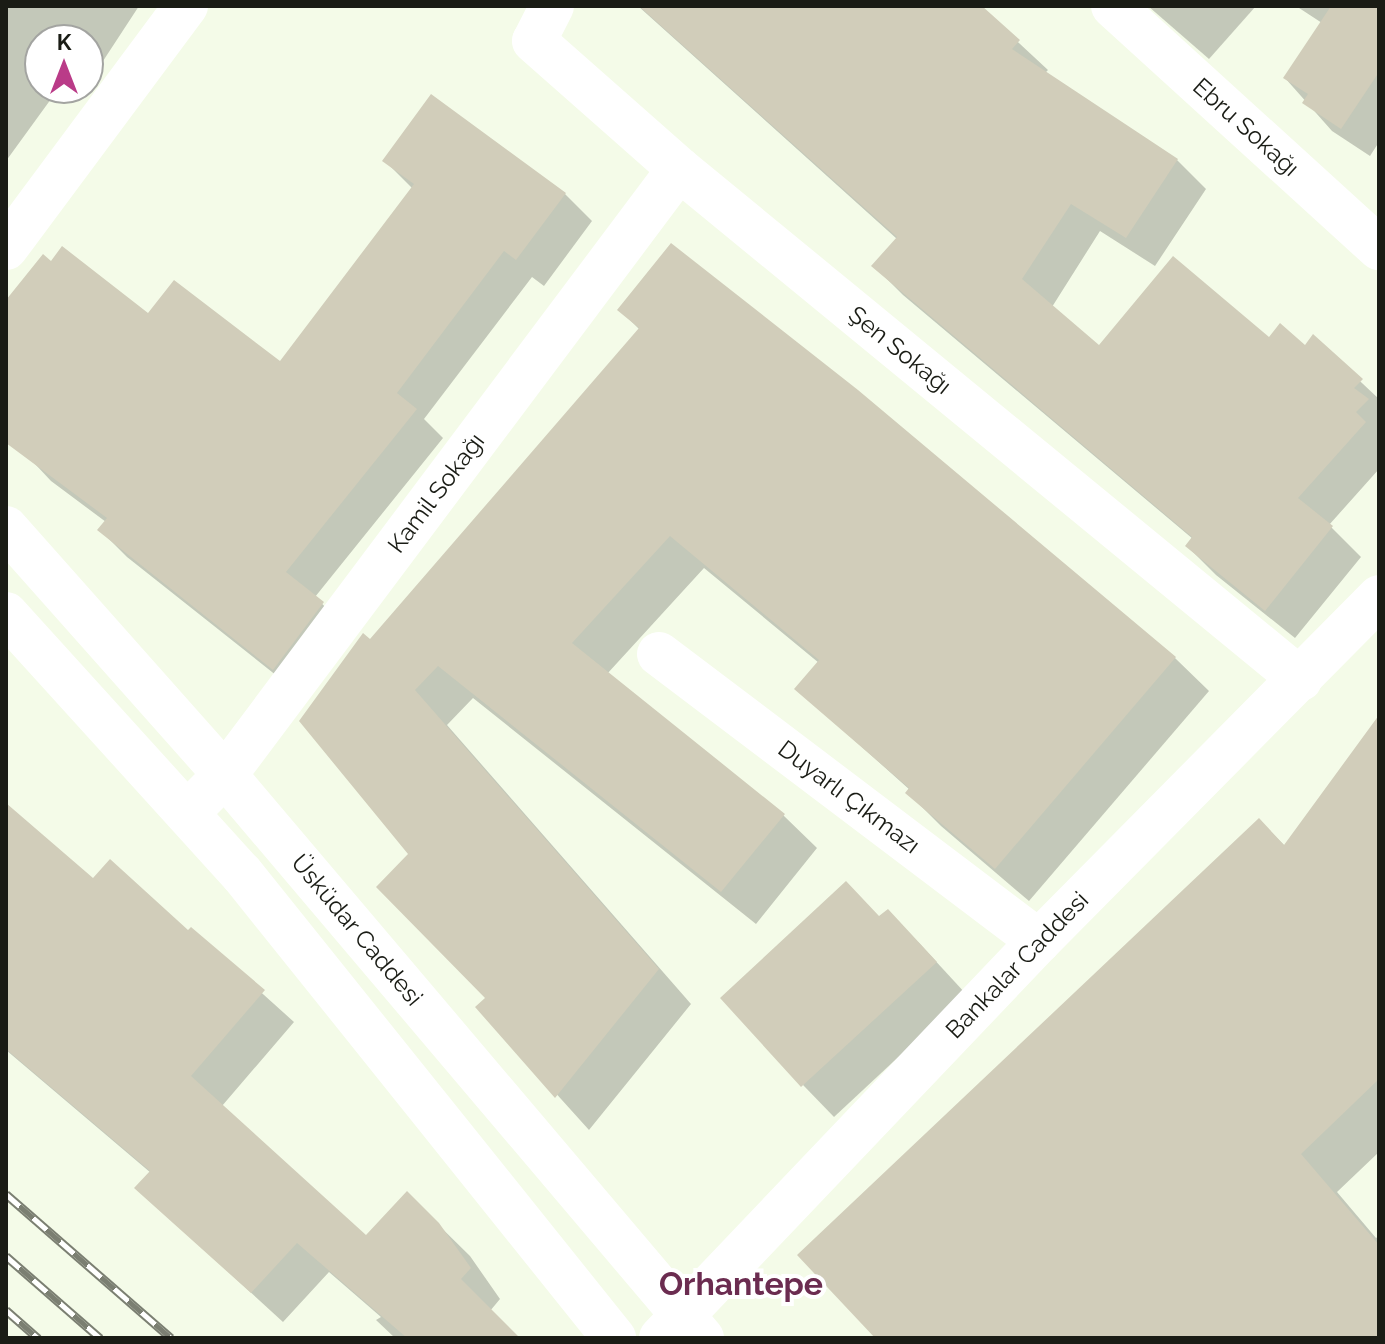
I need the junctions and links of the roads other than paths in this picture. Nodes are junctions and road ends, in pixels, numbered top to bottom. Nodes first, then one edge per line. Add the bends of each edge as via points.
1 (186, 6) edge
2 (552, 6) edge
3 (1113, 6) edge
4 (679, 169) junction
5 (6, 248) edge
6 (1379, 248) edge
7 (6, 528) edge
8 (1379, 597) edge
9 (6, 614) edge
10 (659, 654) dead end
11 (1300, 679) junction
12 (225, 775) junction
13 (188, 812) junction
14 (1039, 941) junction
15 (682, 1330) edge
16 (614, 1338) edge

1 - 5 street
2 - 4 street, Şen Sokağı via 534,41
3 - 6 street, Ebru Sokağı
4 - 11 street, Şen Sokağı
4 - 12 street, Kamil Sokağı
7 - 12 street, Üsküdar Caddesi
8 - 11 street, Bankalar Caddesi
9 - 13 street
10 - 14 street, Duyarlı Çıkmazı
11 - 14 street, Bankalar Caddesi
12 - 13 street, Kamil Sokağı
12 - 15 street, Üsküdar Caddesi
13 - 16 street
14 - 15 street, Bankalar Caddesi

